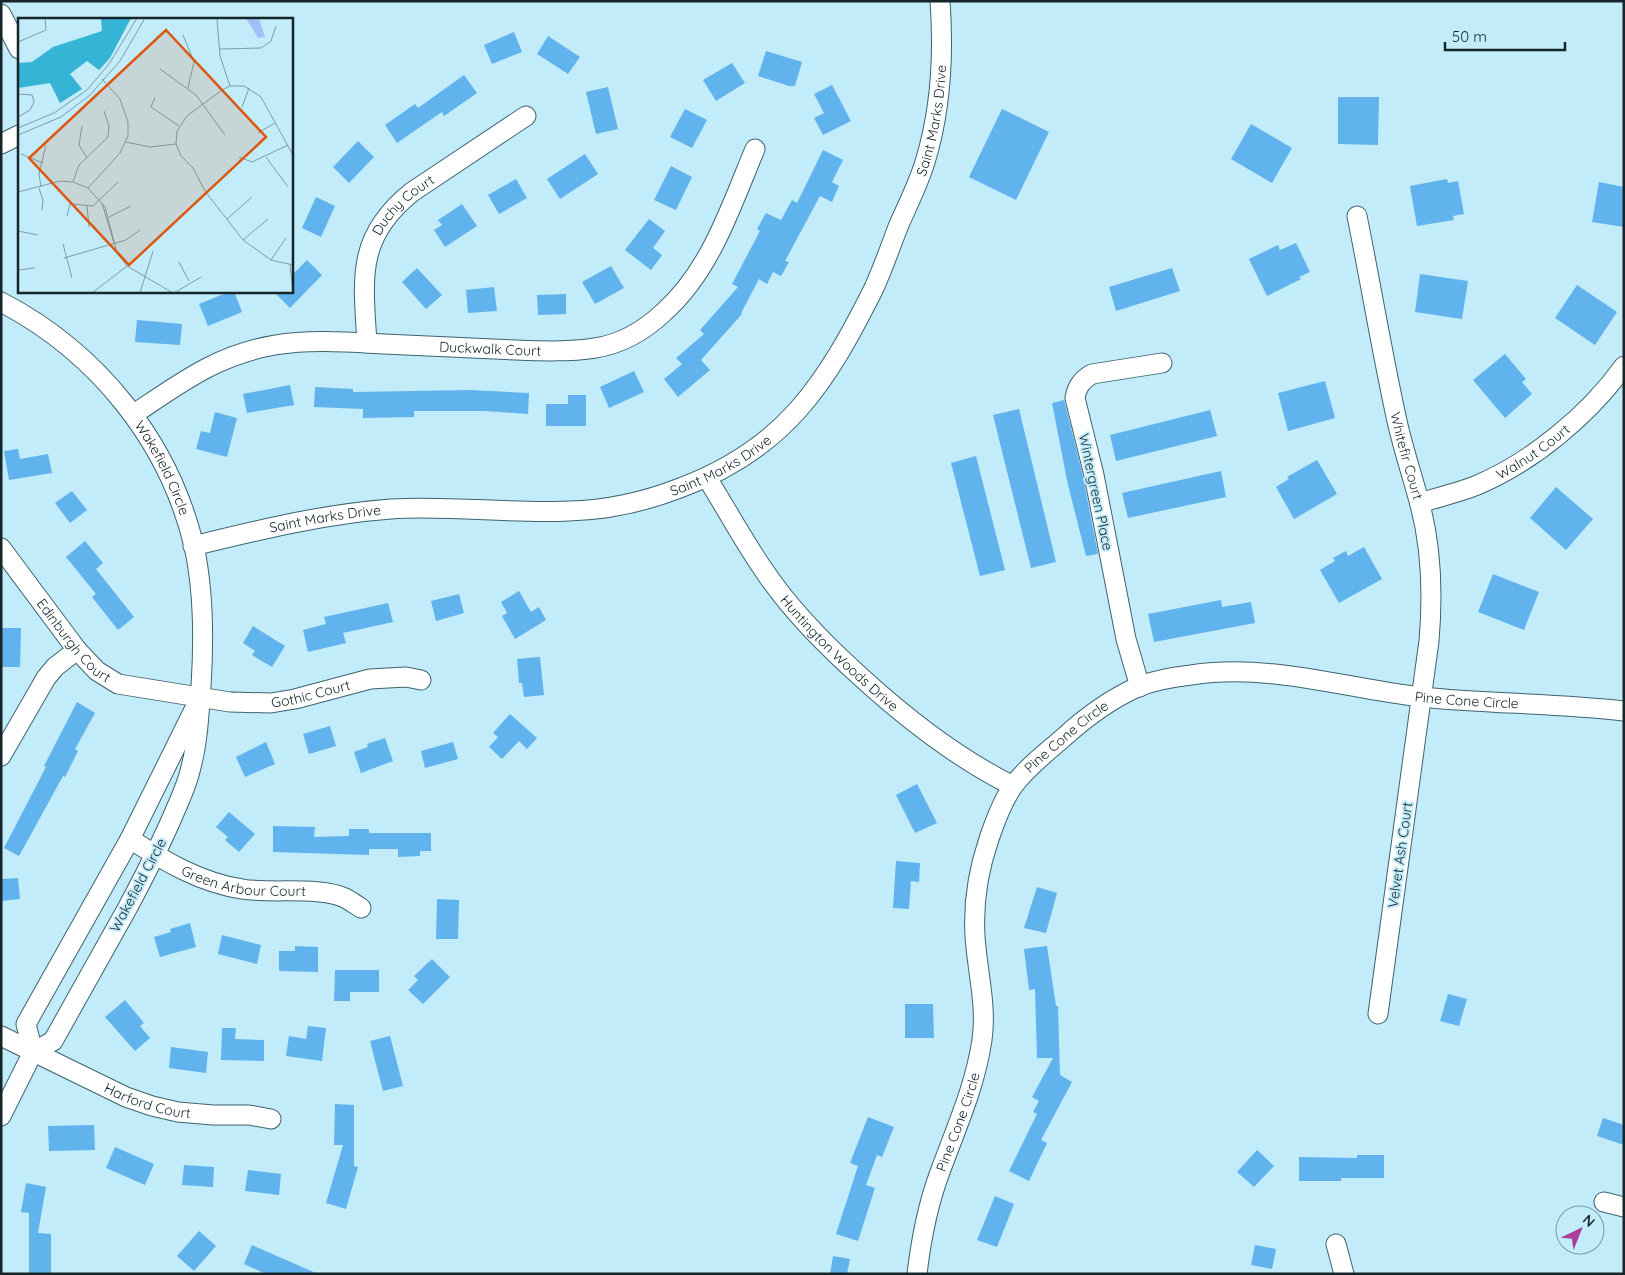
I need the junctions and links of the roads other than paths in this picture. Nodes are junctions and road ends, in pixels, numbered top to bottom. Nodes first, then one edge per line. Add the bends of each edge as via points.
1 (940, 1) edge
2 (1, 14) edge
3 (18, 47) edge
4 (526, 116) dead end
5 (18, 136) edge
6 (1, 144) edge
7 (755, 149) dead end
8 (1357, 216) dead end
9 (1, 302) edge
10 (367, 343) junction
11 (1162, 363) dead end
12 (1624, 366) edge
13 (134, 414) junction
14 (707, 478) junction
15 (1420, 503) junction
16 (194, 546) junction
17 (1, 548) edge
18 (77, 650) junction
19 (421, 680) dead end
20 (1140, 686) junction
21 (200, 697) junction
22 (1421, 697) junction
23 (1624, 711) edge
24 (1, 756) edge
25 (1013, 786) junction
26 (130, 840) junction
27 (156, 856) junction
28 (361, 908) dead end
29 (1378, 1014) dead end
30 (1, 1036) edge
31 (33, 1052) junction
32 (1, 1116) edge
33 (271, 1119) dead end
34 (1604, 1202) dead end
35 (1624, 1207) edge
36 (1336, 1244) dead end
37 (917, 1274) edge
38 (1344, 1274) edge

1 - 14 street, Saint Marks Drive via 941,90 932,136 918,182 882,270 836,359 798,411 753,452
2 - 3 street
4 - 10 street, Duchy Court via 412,192 388,215 374,238 366,264
5 - 6 street
7 - 10 street, Duckwalk Court via 699,271 664,313 623,340 596,348 560,351
8 - 15 street, Whitefir Court via 1398,423
9 - 13 street, Wakefield Circle via 54,335 89,365
10 - 13 street, Duckwalk Court via 285,344 235,354 196,373
11 - 20 street, Wintergreen Place via 1092,374 1082,380 1075,398 1094,475 1126,639
12 - 15 street, Walnut Court via 1593,402 1532,454 1474,486
13 - 16 street, Wakefield Circle via 172,483
14 - 16 street, Saint Marks Drive via 663,495 600,509 546,512 391,509 314,518
14 - 25 street, Huntington Woods Drive via 763,570 828,648 912,722 987,773
15 - 22 street, Whitefir Court via 1432,597 1430,641
16 - 21 street, Wakefield Circle via 203,621
17 - 18 street, Edinburgh Court
18 - 21 street, Edinburgh Court via 97,671 118,684
18 - 24 street via 46,678
19 - 21 street, Gothic Court via 406,677 370,679 294,700 271,703
20 - 22 street, Pine Cone Circle via 1204,673 1253,671
20 - 25 street, Pine Cone Circle via 1085,720
21 - 26 street, Wakefield Circle
21 - 27 street, Wakefield Circle via 191,769
22 - 23 street, Pine Cone Circle
22 - 29 street, Velvet Ash Court
25 - 37 street, Pine Cone Circle via 989,838 976,889 975,938 983,1023 978,1066 939,1175 924,1228
26 - 27 street, Green Arbour Court
26 - 31 street, Wakefield Circle via 26,1024
27 - 28 street, Green Arbour Court via 220,884 242,889 325,893 344,898
27 - 31 street, Wakefield Circle via 53,1041
30 - 31 street, Harford Court
31 - 32 street
31 - 33 street, Harford Court via 126,1097 152,1106 178,1112
34 - 35 street
36 - 38 street

